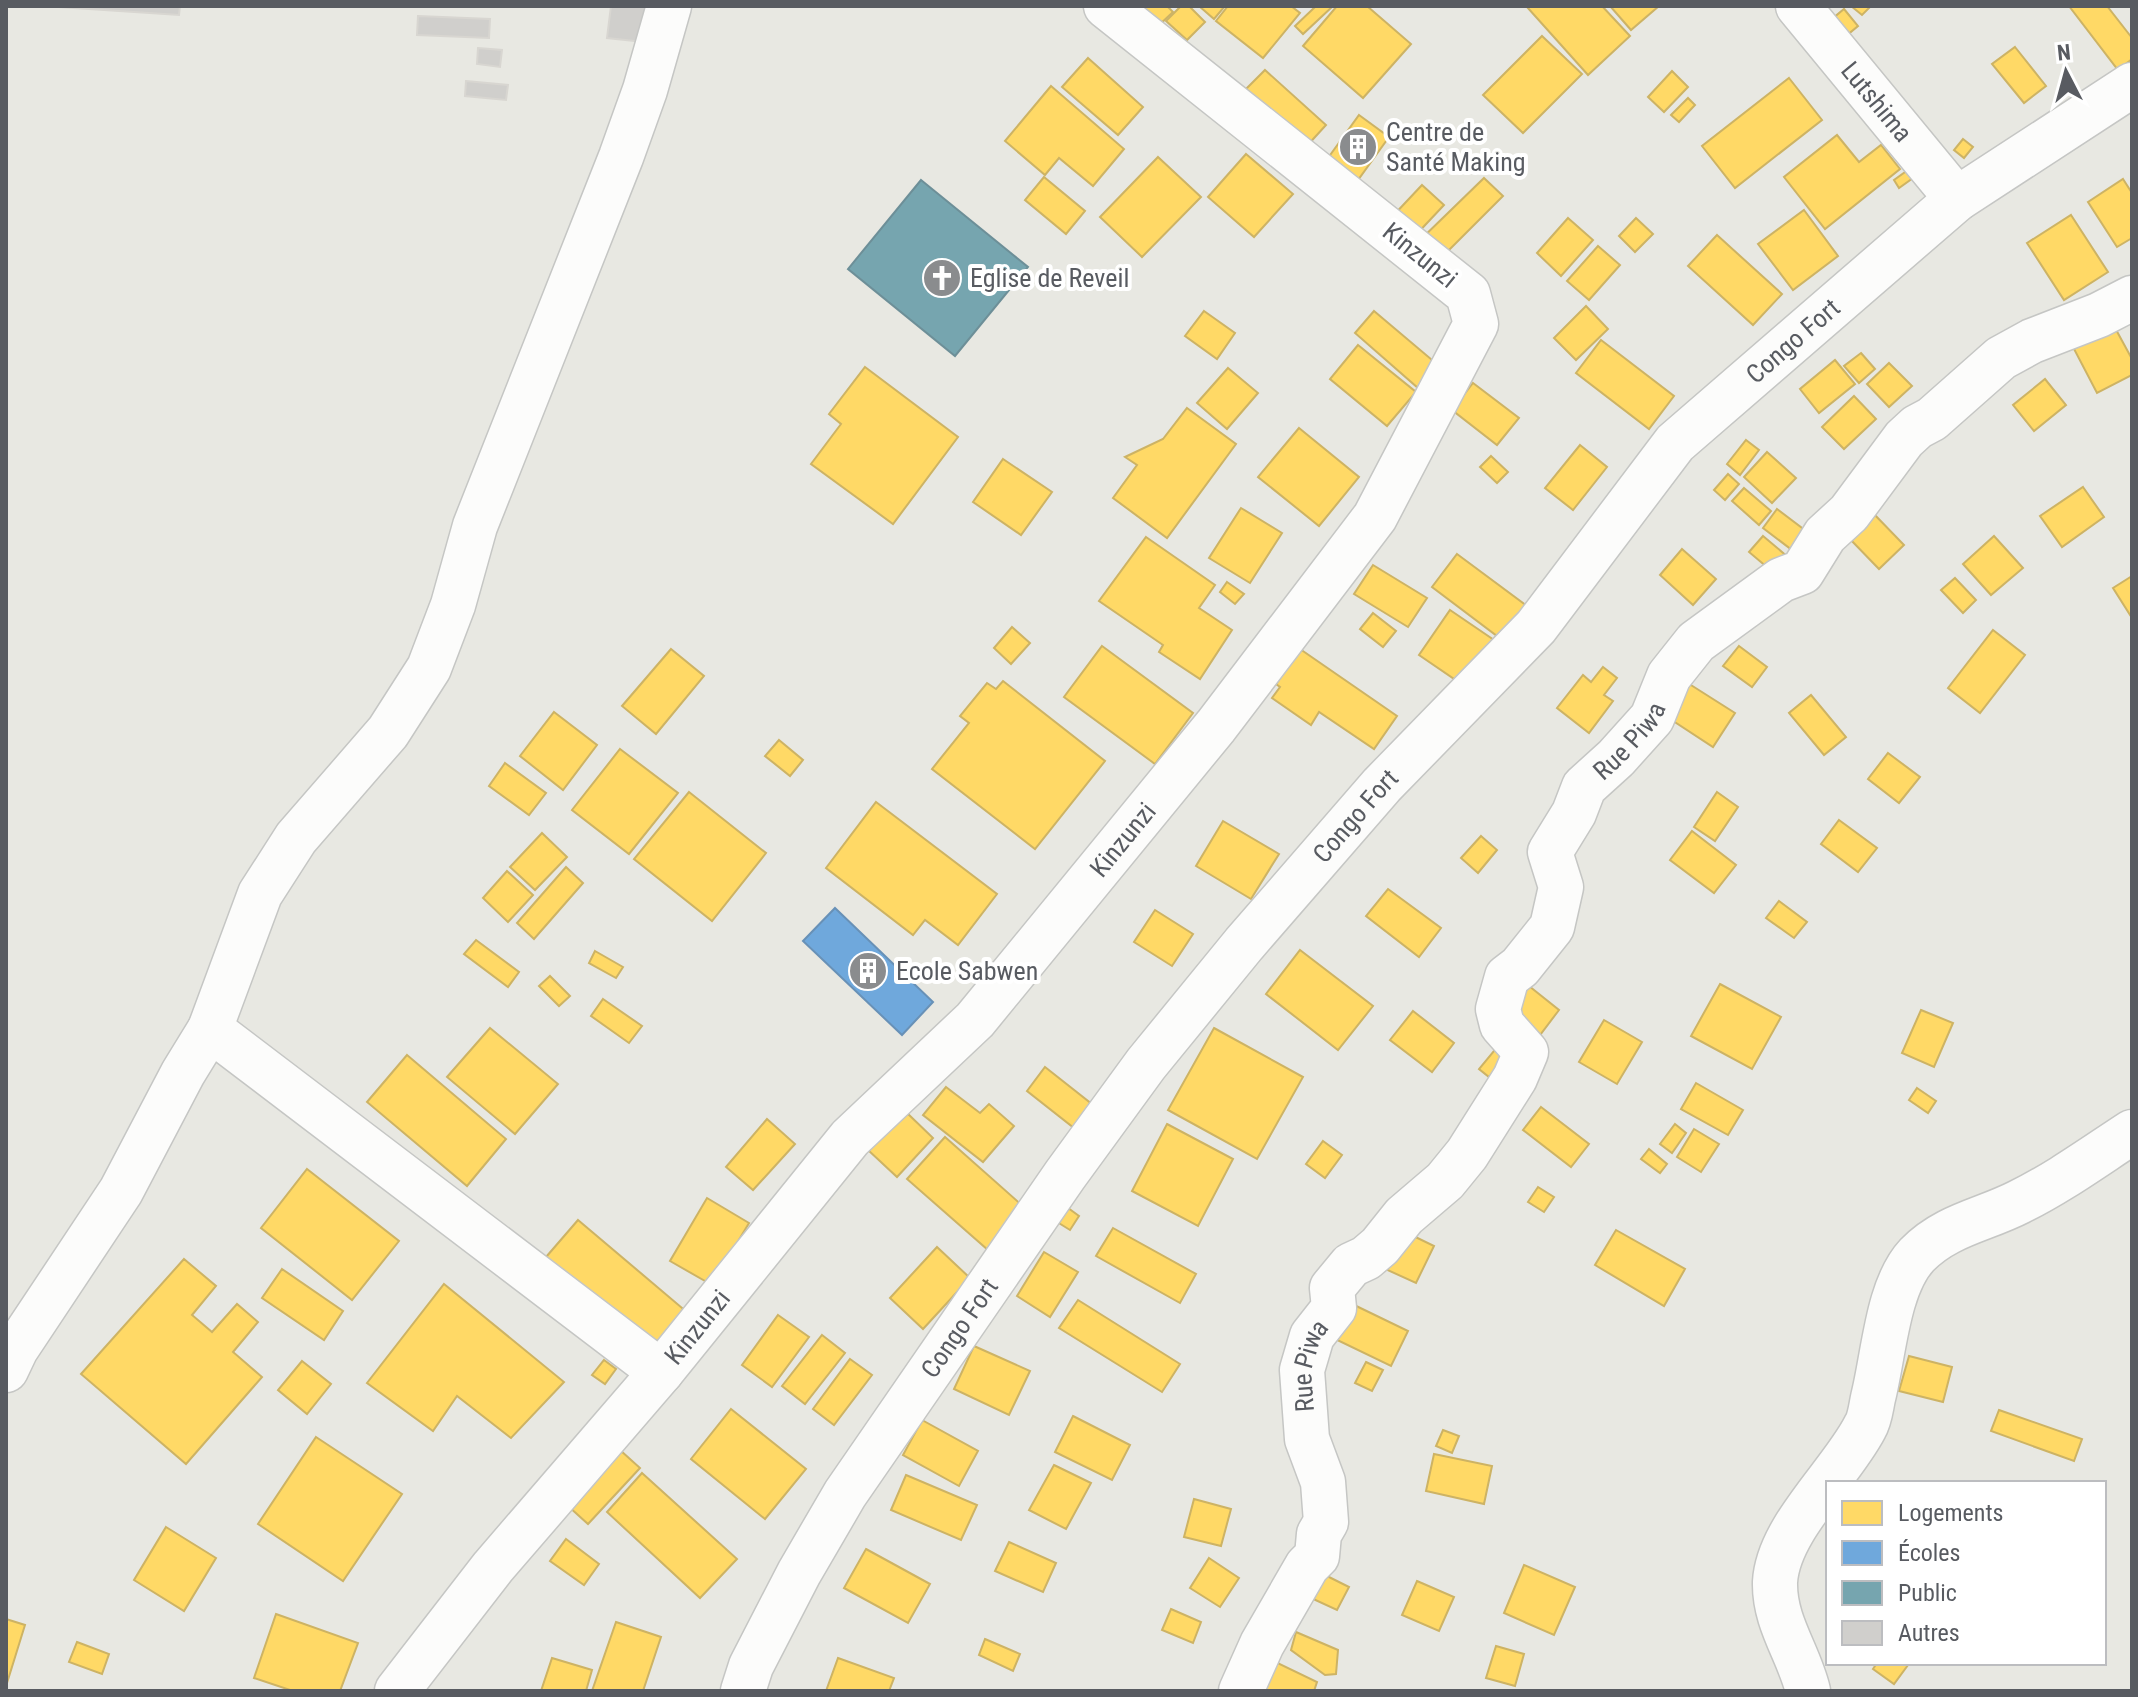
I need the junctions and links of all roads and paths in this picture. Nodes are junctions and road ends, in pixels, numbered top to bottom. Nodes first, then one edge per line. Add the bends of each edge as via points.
1 (669, 6) edge
2 (1106, 6) edge
3 (1798, 6) edge
4 (2132, 85) edge
5 (1957, 199) junction
6 (2132, 298) edge
7 (210, 1029) junction
8 (2132, 1132) edge
9 (6, 1370) edge
10 (661, 1372) junction
11 (1828, 1481) edge
12 (1826, 1484) edge
13 (397, 1691) edge
14 (743, 1691) edge
15 (1241, 1691) edge
16 (1808, 1691) edge

1 - 7 street via 621,157 475,526 429,668 388,732 296,838 260,894
2 - 10 street, Kinzunzi via 1468,294 1476,324 1375,517 1216,726 975,1020 850,1138
3 - 5 street, Lutshima
4 - 5 street, Congo Fort
5 - 14 street, Congo Fort via 1675,443 1536,627 1382,785 1175,1028 1065,1175 845,1494 799,1573
6 - 15 street, Rue Piwa via 2001,358 1917,427 1849,513 1825,535 1802,572 1781,580 1696,642 1669,676 1652,718 1584,787 1550,852 1561,887 1552,927 1507,977 1498,1009 1502,1025 1526,1052 1515,1078 1445,1181 1332,1288 1334,1308 1312,1336 1302,1370 1307,1439 1323,1482 1326,1522 1317,1556 1262,1644
7 - 9 street via 121,1191
7 - 10 street
8 - 11 street via 2017,1203 1948,1230 1916,1256 1894,1293 1866,1426
10 - 13 street, Kinzunzi via 493,1567
12 - 16 street via 1788,1539 1778,1564 1777,1608

